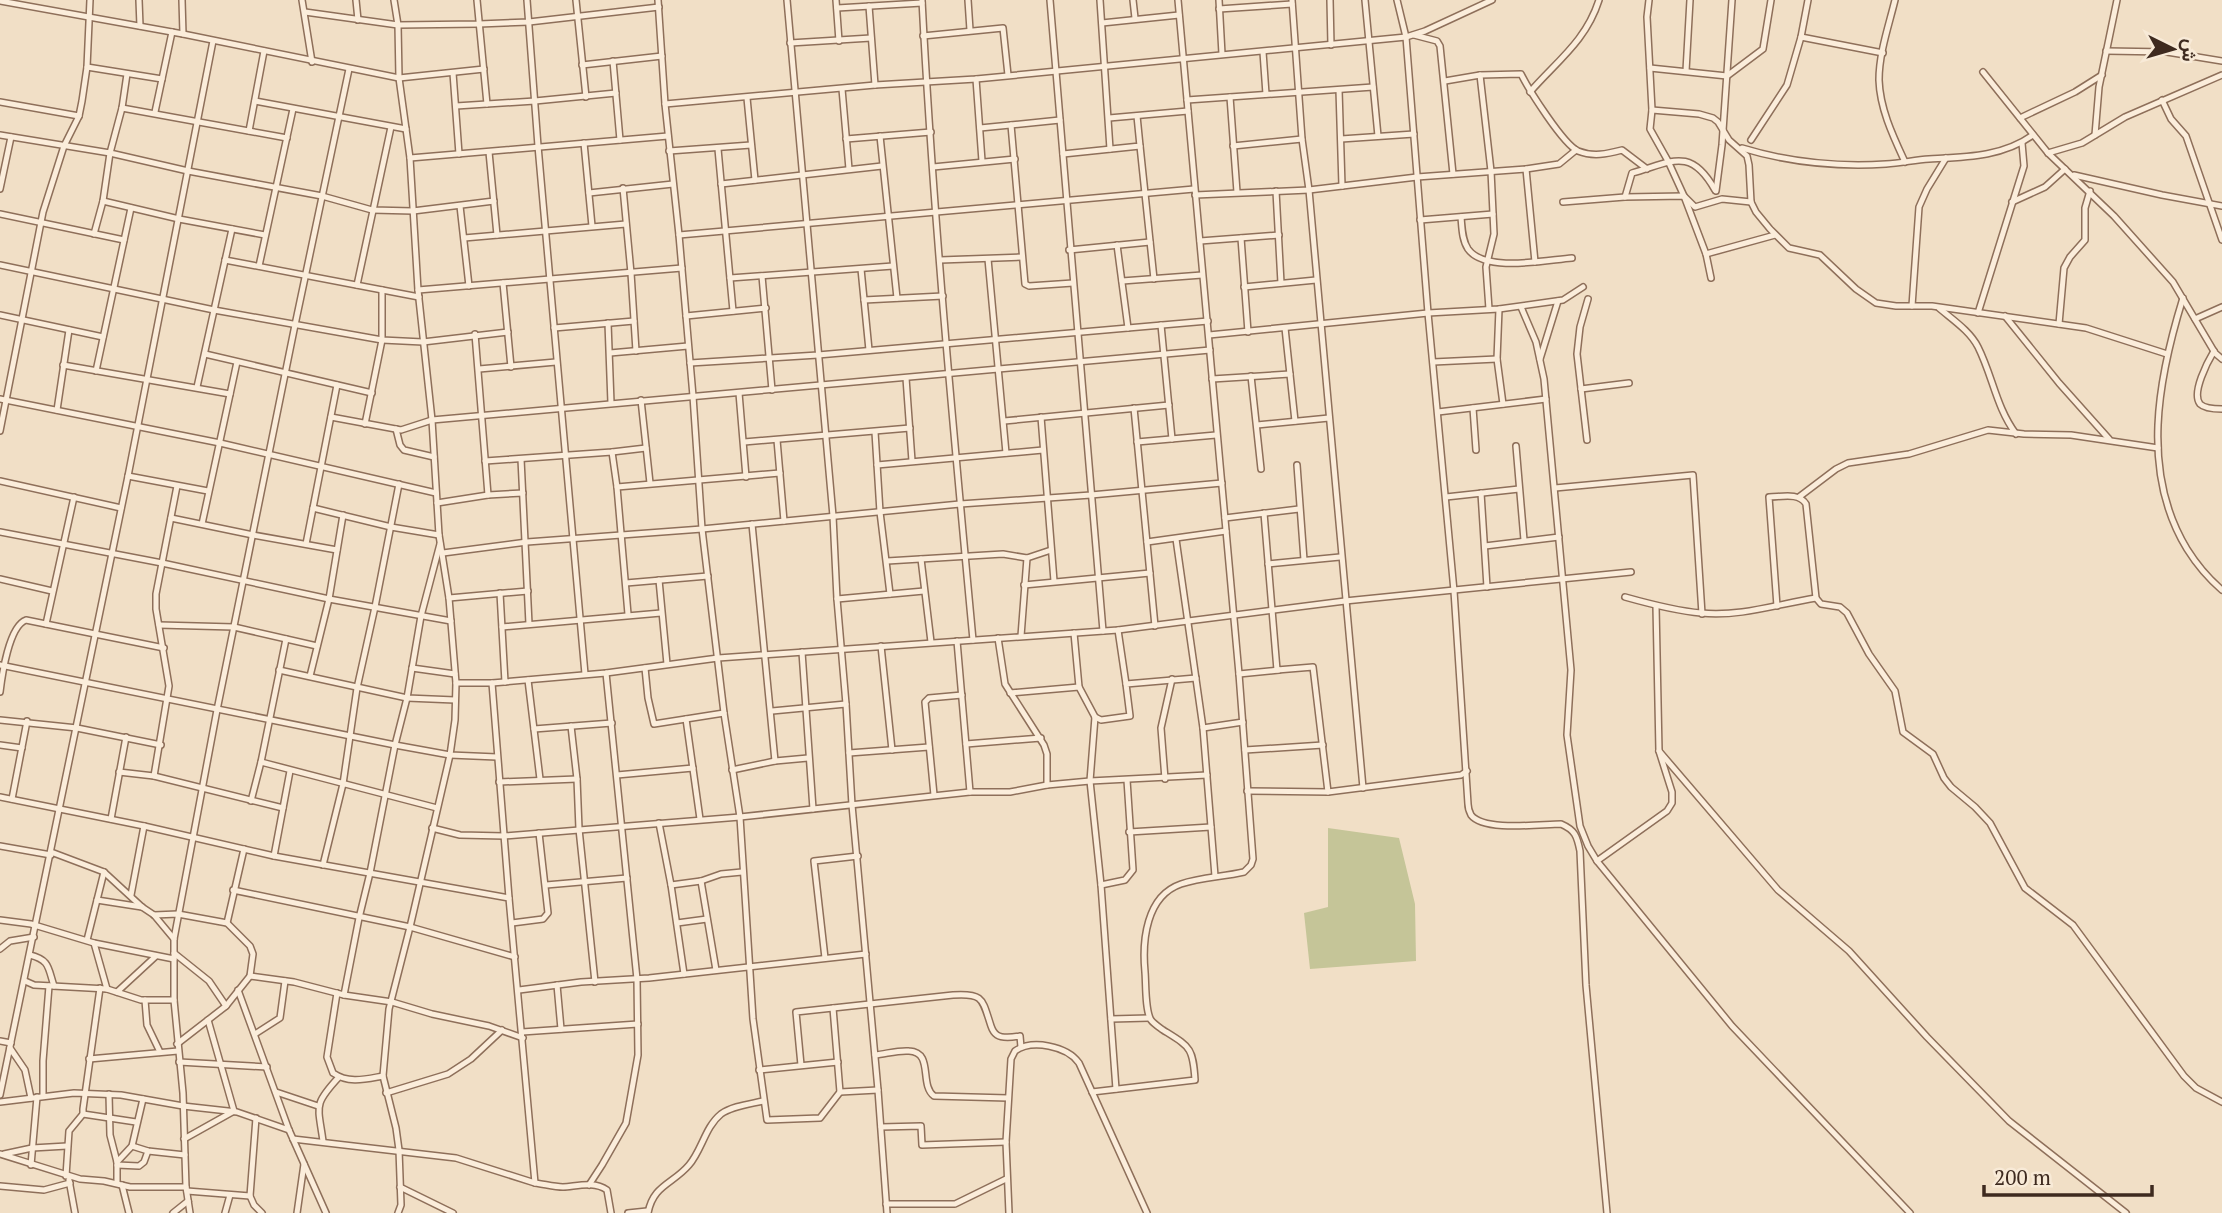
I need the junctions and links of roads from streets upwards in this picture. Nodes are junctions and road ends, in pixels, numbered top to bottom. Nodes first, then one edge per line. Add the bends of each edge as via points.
1 (37, 0) edge
2 (90, 0) edge
3 (139, 0) edge
4 (182, 0) edge
5 (302, 0) edge
6 (356, 0) edge
7 (394, 0) edge
8 (477, 0) edge
9 (527, 0) edge
10 (576, 0) edge
11 (787, 0) edge
12 (836, 0) edge
13 (968, 0) edge
14 (1050, 0) edge
15 (1100, 0) edge
16 (1133, 0) edge
17 (1178, 0) edge
18 (1219, 0) edge
19 (1330, 0) edge
20 (1365, 0) edge
21 (1397, 0) edge
22 (1492, 0) edge
23 (1599, 0) edge
24 (1648, 0) edge
25 (1690, 0) edge
26 (1732, 0) edge
27 (1771, 0) edge
28 (1808, 0) edge
29 (1895, 0) edge
30 (2117, 0) edge
31 (0, 1) edge
32 (922, 1) edge
33 (1292, 2) edge
34 (1256, 3) edge
35 (659, 4) edge
36 (869, 6) junction
37 (36, 8) junction
38 (837, 8) junction
39 (1219, 9) junction
40 (304, 12) junction
41 (1179, 15) junction
42 (577, 16) junction
43 (88, 18) junction
44 (1135, 18) junction
45 (358, 20) junction
46 (530, 22) junction
47 (1102, 23) junction
48 (479, 24) junction
49 (398, 25) junction
50 (140, 26) junction
51 (970, 30) junction
52 (172, 32) junction
53 (183, 34) junction
54 (1414, 35) junction
55 (923, 36) junction
56 (1406, 37) junction
57 (1801, 37) junction
58 (872, 38) junction
59 (213, 41) junction
60 (839, 41) junction
61 (1369, 42) junction
62 (790, 43) junction
63 (1331, 45) junction
64 (1296, 49) junction
65 (264, 51) junction
66 (2106, 51) junction
67 (1263, 52) junction
68 (1883, 53) junction
69 (1222, 54) junction
70 (662, 56) junction
71 (1183, 58) junction
72 (614, 61) junction
73 (2222, 61) edge
74 (312, 62) junction
75 (582, 65) junction
76 (88, 67) junction
77 (1105, 67) junction
78 (1650, 68) junction
79 (349, 69) junction
80 (484, 69) junction
81 (1055, 71) junction
82 (1686, 71) junction
83 (1983, 72) dead end
84 (453, 73) junction
85 (127, 74) junction
86 (1008, 75) junction
87 (1480, 75) junction
88 (2102, 75) junction
89 (2222, 75) edge
90 (1727, 76) junction
91 (399, 78) junction
92 (162, 79) junction
93 (976, 79) junction
94 (1445, 81) junction
95 (926, 83) junction
96 (875, 85) junction
97 (1373, 87) junction
98 (842, 89) junction
99 (1339, 90) junction
100 (1530, 92) junction
101 (616, 93) junction
102 (796, 93) junction
103 (1299, 93) junction
104 (1266, 94) junction
105 (586, 97) junction
106 (1230, 97) junction
107 (747, 98) junction
108 (1187, 100) junction
109 (2162, 100) junction
110 (255, 101) junction
111 (0, 102) edge
112 (535, 102) junction
113 (487, 104) junction
114 (665, 104) junction
115 (456, 106) junction
116 (122, 108) junction
117 (293, 109) junction
118 (1652, 110) junction
119 (1188, 111) junction
120 (155, 112) junction
121 (79, 116) junction
122 (1137, 116) junction
123 (340, 117) junction
124 (1109, 118) junction
125 (2020, 118) junction
126 (1060, 120) junction
127 (198, 123) junction
128 (1011, 125) junction
129 (391, 127) junction
130 (980, 128) junction
131 (1722, 129) junction
132 (406, 130) junction
133 (249, 131) junction
134 (931, 132) junction
135 (1413, 134) junction
136 (0, 135) edge
137 (2033, 135) junction
138 (668, 136) junction
139 (880, 136) junction
140 (1378, 136) junction
141 (2094, 136) junction
142 (11, 137) junction
143 (286, 138) junction
144 (846, 139) junction
145 (1302, 139) junction
146 (1341, 139) junction
147 (620, 140) junction
148 (1751, 140) dead end
149 (584, 143) junction
150 (2022, 144) junction
151 (65, 145) junction
152 (751, 145) junction
153 (538, 146) junction
154 (1140, 146) junction
155 (1233, 146) junction
156 (1739, 147) junction
157 (718, 149) junction
158 (1110, 149) junction
159 (1576, 150) junction
160 (110, 152) junction
161 (489, 152) junction
162 (670, 152) junction
163 (2048, 153) junction
164 (459, 154) junction
165 (1063, 154) junction
166 (1946, 158) junction
167 (410, 159) junction
168 (1014, 159) junction
169 (1668, 161) junction
170 (982, 162) junction
171 (1905, 162) junction
172 (882, 166) junction
173 (933, 167) junction
174 (849, 169) junction
175 (1525, 169) junction
176 (1647, 169) junction
177 (188, 171) junction
178 (1491, 171) junction
179 (2068, 172) junction
180 (1453, 174) junction
181 (803, 175) junction
182 (1417, 177) junction
183 (755, 180) junction
184 (0, 184) edge
185 (673, 184) junction
186 (721, 184) junction
187 (1342, 186) junction
188 (276, 188) junction
189 (623, 188) junction
190 (1309, 190) junction
191 (1276, 191) junction
192 (1716, 191) junction
193 (2090, 191) junction
194 (1195, 192) junction
195 (1237, 192) junction
196 (589, 193) junction
197 (1146, 194) junction
198 (1684, 196) junction
199 (322, 197) junction
200 (1625, 197) junction
201 (1719, 199) junction
202 (103, 201) junction
203 (494, 201) junction
204 (1067, 201) junction
205 (1563, 202) dead end
206 (1751, 202) junction
207 (2012, 202) junction
208 (2208, 203) junction
209 (460, 206) junction
210 (1018, 206) junction
211 (2222, 206) edge
212 (131, 208) junction
213 (372, 210) junction
214 (413, 211) junction
215 (937, 213) junction
216 (0, 214) edge
217 (1493, 214) junction
218 (888, 216) junction
219 (1461, 217) junction
220 (179, 219) junction
221 (1420, 220) junction
222 (41, 224) junction
223 (626, 224) junction
224 (808, 224) junction
225 (592, 226) junction
226 (232, 229) junction
227 (546, 230) junction
228 (725, 231) junction
229 (94, 234) junction
230 (265, 235) junction
231 (497, 235) junction
232 (679, 235) junction
233 (1279, 235) junction
234 (1775, 235) junction
235 (464, 238) junction
236 (1241, 239) junction
237 (124, 240) junction
238 (2222, 240) edge
239 (1200, 241) junction
240 (1150, 242) junction
241 (1117, 245) junction
242 (1069, 250) junction
243 (1706, 254) junction
244 (1022, 257) junction
245 (1572, 258) dead end
246 (988, 259) junction
247 (225, 260) junction
248 (940, 260) junction
249 (1488, 261) junction
250 (1535, 262) junction
251 (0, 265) edge
252 (259, 266) junction
253 (893, 266) junction
254 (682, 268) junction
255 (861, 269) junction
256 (32, 273) junction
257 (631, 273) junction
258 (811, 273) junction
259 (305, 275) junction
260 (1202, 275) junction
261 (762, 276) junction
262 (730, 278) junction
263 (1711, 278) dead end
264 (550, 279) junction
265 (1154, 279) junction
266 (1316, 280) junction
267 (1122, 281) junction
268 (503, 283) junction
269 (1073, 283) junction
270 (1281, 283) junction
271 (358, 285) junction
272 (469, 286) junction
273 (1244, 287) junction
274 (1583, 287) dead end
275 (113, 290) junction
276 (382, 290) junction
277 (419, 294) junction
278 (943, 296) junction
279 (897, 298) junction
280 (2183, 298) junction
281 (164, 299) junction
282 (1588, 299) dead end
283 (864, 300) junction
284 (1558, 301) junction
285 (1912, 306) junction
286 (1521, 307) junction
287 (2222, 307) edge
288 (766, 308) junction
289 (1939, 308) junction
290 (1489, 309) junction
291 (1499, 309) junction
292 (214, 310) junction
293 (733, 312) junction
294 (1428, 313) junction
295 (1978, 313) junction
296 (0, 315) edge
297 (686, 316) junction
298 (2005, 316) junction
299 (22, 319) junction
300 (2194, 319) junction
301 (634, 321) junction
302 (1208, 321) junction
303 (608, 323) junction
304 (1321, 323) junction
305 (2059, 324) junction
306 (295, 325) junction
307 (1161, 325) junction
308 (1285, 327) junction
309 (554, 328) junction
310 (1128, 328) junction
311 (69, 330) junction
312 (1248, 331) junction
313 (508, 332) junction
314 (1077, 332) junction
315 (475, 334) junction
316 (1209, 335) junction
317 (103, 337) junction
318 (995, 339) junction
319 (382, 340) junction
320 (424, 342) junction
321 (947, 342) junction
322 (688, 346) junction
323 (869, 350) junction
324 (1210, 350) junction
325 (636, 351) junction
326 (2214, 351) junction
327 (610, 353) junction
328 (205, 354) junction
329 (1164, 354) junction
330 (2167, 354) junction
331 (818, 355) junction
332 (769, 359) junction
333 (1497, 359) junction
334 (1540, 359) junction
335 (2222, 359) edge
336 (237, 362) junction
337 (556, 362) junction
338 (1433, 362) junction
339 (690, 363) junction
340 (1080, 363) junction
341 (63, 365) junction
342 (511, 367) junction
343 (479, 369) junction
344 (999, 369) junction
345 (96, 371) junction
346 (286, 373) junction
347 (1290, 373) junction
348 (949, 374) junction
349 (1251, 376) junction
350 (906, 378) junction
351 (148, 379) junction
352 (1212, 379) junction
353 (1629, 383) dead end
354 (337, 384) junction
355 (822, 385) junction
356 (197, 387) junction
357 (1581, 389) junction
358 (772, 390) junction
359 (372, 393) junction
360 (739, 393) junction
361 (230, 394) junction
362 (693, 396) junction
363 (1546, 399) junction
364 (3, 400) edge
365 (641, 400) junction
366 (611, 403) junction
367 (1503, 404) junction
368 (1169, 405) junction
369 (561, 408) junction
370 (1135, 408) junction
371 (1473, 408) junction
372 (2222, 409) edge
373 (57, 410) junction
374 (1085, 412) junction
375 (1438, 412) junction
376 (331, 416) junction
377 (481, 416) junction
378 (1041, 417) junction
379 (1329, 418) junction
380 (432, 420) junction
381 (1004, 421) junction
382 (1295, 421) junction
383 (365, 424) junction
384 (1257, 425) junction
385 (138, 426) junction
386 (910, 428) junction
387 (396, 429) junction
388 (0, 431) edge
389 (875, 432) junction
390 (2016, 434) junction
391 (825, 435) junction
392 (1216, 435) junction
393 (1172, 439) junction
394 (777, 440) junction
395 (1587, 440) dead end
396 (2109, 440) junction
397 (744, 442) junction
398 (1137, 442) junction
399 (220, 443) junction
400 (1516, 446) dead end
401 (646, 448) junction
402 (2158, 448) junction
403 (1043, 450) junction
404 (1476, 450) dead end
405 (612, 453) junction
406 (1006, 453) junction
407 (270, 454) junction
408 (566, 456) junction
409 (434, 457) junction
410 (957, 457) junction
411 (521, 459) junction
412 (485, 461) junction
413 (912, 461) junction
414 (877, 464) junction
415 (1297, 465) dead end
416 (320, 466) junction
417 (1261, 469) dead end
418 (780, 473) junction
419 (128, 476) junction
420 (746, 477) junction
421 (698, 480) junction
422 (0, 481) edge
423 (650, 483) junction
424 (1222, 483) junction
425 (399, 484) junction
426 (177, 486) junction
427 (617, 487) junction
428 (1555, 488) junction
429 (1142, 489) junction
430 (1519, 489) junction
431 (208, 491) junction
432 (436, 493) junction
433 (523, 493) junction
434 (1481, 493) junction
435 (488, 495) junction
436 (1091, 495) junction
437 (74, 497) junction
438 (1446, 497) junction
439 (1799, 497) junction
440 (1046, 498) junction
441 (437, 503) junction
442 (960, 504) junction
443 (121, 508) junction
444 (313, 508) junction
445 (1299, 509) junction
446 (880, 512) junction
447 (1264, 513) junction
448 (343, 515) junction
449 (833, 516) junction
450 (171, 518) junction
451 (1225, 518) junction
452 (784, 521) junction
453 (202, 524) junction
454 (752, 524) junction
455 (390, 527) junction
456 (702, 529) junction
457 (1226, 531) junction
458 (0, 532) edge
459 (253, 536) junction
460 (622, 536) junction
461 (1559, 537) junction
462 (440, 538) junction
463 (574, 538) junction
464 (1176, 538) junction
465 (1524, 540) junction
466 (527, 542) junction
467 (1147, 542) junction
468 (306, 544) junction
469 (62, 545) junction
470 (1485, 546) junction
471 (337, 550) junction
472 (1051, 550) junction
473 (443, 553) junction
474 (112, 554) junction
475 (965, 556) junction
476 (1340, 557) junction
477 (1027, 558) junction
478 (921, 559) junction
479 (1304, 560) junction
480 (887, 561) junction
481 (162, 563) junction
482 (1268, 564) junction
483 (1631, 572) dead end
484 (1150, 573) junction
485 (708, 576) junction
486 (1099, 577) junction
487 (0, 579) edge
488 (659, 580) junction
489 (1563, 580) junction
490 (243, 581) junction
491 (1054, 581) junction
492 (626, 583) junction
493 (1024, 585) junction
494 (1487, 587) junction
495 (1454, 590) junction
496 (2222, 590) edge
497 (52, 591) junction
498 (528, 591) junction
499 (924, 591) junction
500 (500, 593) junction
501 (890, 594) junction
502 (1625, 597) dead end
503 (449, 598) junction
504 (1816, 598) junction
505 (329, 599) junction
506 (836, 599) junction
507 (1345, 601) junction
508 (1656, 606) junction
509 (1777, 606) junction
510 (375, 607) junction
511 (1271, 609) junction
512 (661, 612) junction
513 (628, 614) junction
514 (1233, 614) junction
515 (1702, 614) junction
516 (421, 616) junction
517 (581, 619) junction
518 (1188, 620) junction
519 (451, 621) junction
520 (46, 624) junction
521 (529, 624) junction
522 (159, 625) junction
523 (502, 626) junction
524 (1155, 626) junction
525 (234, 627) junction
526 (1118, 630) junction
527 (1103, 631) junction
528 (1074, 633) junction
529 (95, 634) junction
530 (1021, 636) junction
531 (998, 638) junction
532 (286, 639) junction
533 (957, 640) junction
534 (973, 640) junction
535 (932, 642) junction
536 (317, 646) junction
537 (881, 646) junction
538 (164, 648) junction
539 (841, 650) junction
540 (802, 652) junction
541 (765, 655) junction
542 (718, 658) junction
543 (667, 664) junction
544 (2, 665) edge
545 (1313, 667) junction
546 (412, 668) junction
547 (645, 668) junction
548 (279, 670) junction
549 (606, 673) junction
550 (455, 674) junction
551 (585, 674) junction
552 (1239, 674) junction
553 (310, 676) junction
554 (1196, 678) junction
555 (528, 680) junction
556 (1172, 680) junction
557 (86, 682) junction
558 (505, 682) junction
559 (456, 683) junction
560 (492, 683) junction
561 (1126, 684) junction
562 (1079, 687) junction
563 (357, 688) junction
564 (0, 692) edge
565 (1010, 693) junction
566 (961, 695) junction
567 (407, 698) junction
568 (167, 699) junction
569 (455, 700) junction
570 (846, 705) junction
571 (805, 708) junction
572 (217, 710) junction
573 (772, 711) junction
574 (724, 713) junction
575 (1095, 717) junction
576 (686, 719) junction
577 (0, 720) edge
578 (269, 720) junction
579 (27, 721) junction
580 (1243, 722) junction
581 (612, 723) junction
582 (572, 726) junction
583 (77, 728) junction
584 (1203, 728) junction
585 (534, 729) junction
586 (350, 735) junction
587 (126, 737) junction
588 (1041, 738) junction
589 (965, 744) junction
590 (0, 745) edge
591 (161, 745) junction
592 (395, 745) junction
593 (1323, 745) junction
594 (929, 747) junction
595 (22, 748) junction
596 (892, 750) junction
597 (1245, 750) junction
598 (1659, 751) junction
599 (849, 753) junction
600 (450, 755) junction
601 (497, 757) junction
602 (808, 758) junction
603 (775, 761) junction
604 (261, 762) junction
605 (693, 768) junction
606 (732, 770) junction
607 (290, 771) junction
608 (1467, 771) junction
609 (119, 772) junction
610 (617, 775) junction
611 (1206, 775) junction
612 (154, 776) junction
613 (540, 779) junction
614 (577, 779) junction
615 (1165, 779) junction
616 (1127, 780) junction
617 (1090, 781) junction
618 (499, 782) junction
619 (343, 784) junction
620 (1047, 785) junction
621 (1363, 788) junction
622 (203, 789) junction
623 (970, 792) junction
624 (1247, 792) junction
625 (1328, 792) junction
626 (385, 794) junction
627 (934, 795) junction
628 (0, 797) edge
629 (12, 799) junction
630 (251, 801) junction
631 (852, 805) junction
632 (60, 808) junction
633 (283, 808) junction
634 (437, 808) junction
635 (813, 809) junction
636 (740, 817) junction
637 (111, 819) junction
638 (700, 819) junction
639 (659, 823) junction
640 (144, 826) junction
641 (622, 827) junction
642 (1211, 827) junction
643 (432, 828) junction
644 (579, 829) junction
645 (1129, 832) junction
646 (540, 833) junction
647 (505, 836) junction
648 (193, 838) junction
649 (0, 846) edge
650 (244, 849) junction
651 (51, 853) junction
652 (274, 856) junction
653 (858, 856) junction
654 (1597, 861) junction
655 (323, 864) junction
656 (103, 872) junction
657 (742, 872) junction
658 (370, 873) junction
659 (1215, 876) junction
660 (627, 878) junction
661 (421, 881) junction
662 (585, 881) junction
663 (701, 881) junction
664 (546, 885) junction
665 (671, 885) junction
666 (1101, 885) junction
667 (233, 890) junction
668 (131, 895) junction
669 (509, 898) junction
670 (97, 900) junction
671 (142, 907) junction
672 (178, 914) junction
673 (154, 915) junction
674 (359, 918) junction
675 (708, 919) junction
676 (0, 920) edge
677 (227, 923) junction
678 (512, 923) junction
679 (677, 923) junction
680 (36, 926) junction
681 (410, 927) junction
682 (34, 937) junction
683 (174, 939) junction
684 (87, 940) junction
685 (94, 943) junction
686 (0, 949) edge
687 (866, 954) junction
688 (30, 955) junction
689 (156, 956) junction
690 (174, 956) junction
691 (515, 957) junction
692 (825, 958) junction
693 (748, 967) junction
694 (716, 970) junction
695 (684, 974) junction
696 (250, 976) junction
697 (637, 979) junction
698 (25, 981) junction
699 (285, 981) junction
700 (595, 982) junction
701 (34, 985) junction
702 (557, 985) junction
703 (52, 986) junction
704 (100, 988) junction
705 (107, 989) junction
706 (23, 990) junction
707 (238, 990) junction
708 (519, 990) junction
709 (117, 992) junction
710 (337, 993) junction
711 (344, 995) junction
712 (145, 1000) junction
713 (174, 1000) junction
714 (392, 1002) junction
715 (870, 1004) junction
716 (226, 1006) junction
717 (833, 1008) junction
718 (1149, 1018) junction
719 (1111, 1019) junction
720 (208, 1020) junction
721 (638, 1024) junction
722 (561, 1029) junction
723 (502, 1030) junction
724 (256, 1034) junction
725 (522, 1035) junction
726 (0, 1041) edge
727 (177, 1044) junction
728 (10, 1046) junction
729 (1021, 1047) junction
730 (178, 1051) junction
731 (160, 1052) junction
732 (875, 1055) junction
733 (89, 1059) junction
734 (179, 1062) junction
735 (838, 1062) junction
736 (220, 1065) junction
737 (801, 1065) junction
738 (267, 1067) junction
739 (759, 1070) junction
740 (383, 1076) junction
741 (339, 1077) junction
742 (1, 1083) edge
743 (1116, 1089) junction
744 (878, 1090) junction
745 (276, 1092) junction
746 (840, 1092) junction
747 (1092, 1092) junction
748 (85, 1093) junction
749 (386, 1093) junction
750 (109, 1094) junction
751 (0, 1095) edge
752 (37, 1097) junction
753 (1008, 1098) junction
754 (143, 1099) junction
755 (763, 1101) junction
756 (0, 1102) edge
757 (2222, 1102) edge
758 (183, 1106) junction
759 (318, 1106) junction
760 (233, 1111) junction
761 (82, 1114) junction
762 (108, 1117) junction
763 (256, 1118) junction
764 (136, 1122) junction
765 (881, 1127) junction
766 (289, 1130) junction
767 (184, 1139) junction
768 (293, 1139) junction
769 (323, 1141) junction
770 (1006, 1142) junction
771 (66, 1146) junction
772 (132, 1146) junction
773 (32, 1148) junction
774 (399, 1150) junction
775 (148, 1152) junction
776 (1, 1154) edge
777 (185, 1155) junction
778 (117, 1164) junction
779 (304, 1164) junction
780 (31, 1165) junction
781 (68, 1178) junction
782 (1006, 1179) junction
783 (535, 1183) junction
784 (119, 1184) junction
785 (589, 1185) junction
786 (0, 1186) edge
787 (400, 1187) junction
788 (186, 1189) junction
789 (230, 1195) junction
790 (250, 1196) junction
791 (188, 1201) junction
792 (886, 1204) junction
793 (648, 1212) edge
794 (75, 1213) edge
795 (130, 1213) edge
796 (173, 1213) edge
797 (190, 1213) edge
798 (225, 1213) edge
799 (262, 1213) edge
800 (297, 1213) edge
801 (326, 1213) edge
802 (398, 1213) edge
803 (453, 1213) edge
804 (611, 1213) edge
805 (628, 1213) edge
806 (887, 1213) edge
807 (1009, 1213) edge
808 (1147, 1213) edge
809 (1607, 1213) edge
810 (1910, 1213) edge
811 (2126, 1213) edge

1 - 37 street
2 - 43 street
3 - 50 street
4 - 53 street
5 - 40 street
6 - 45 street
7 - 49 street
8 - 48 street
9 - 46 street
10 - 42 street
11 - 62 street
12 - 38 street
13 - 51 street
14 - 81 street
15 - 47 street
16 - 44 street
17 - 41 street
18 - 39 street
19 - 63 street
20 - 61 street
21 - 56 street
22 - 54 street
23 - 100 street via 1581,37
24 - 78 street
25 - 82 street
26 - 90 street
27 - 90 street via 1763,49
28 - 57 street
29 - 68 street
30 - 66 street
31 - 37 street
32 - 36 street
32 - 55 street
33 - 34 street
33 - 64 street
34 - 39 street
35 - 42 street
35 - 70 street
36 - 38 street
36 - 58 street
37 - 43 street
38 - 60 street
39 - 69 street
40 - 45 street
40 - 74 street
41 - 44 street
41 - 71 street
42 - 46 street
42 - 75 street
43 - 50 street
43 - 76 street
44 - 47 street
45 - 49 street
46 - 48 street
46 - 112 street
47 - 77 street
48 - 49 street
48 - 80 street
49 - 91 street
50 - 52 street
51 - 55 street
51 - 86 street via 1003,28
52 - 53 street
52 - 92 street
53 - 59 street
54 - 56 street
54 - 94 street via 1437,41
55 - 95 street
56 - 61 street
56 - 135 street
57 - 68 street
57 - 148 street via 1787,85
58 - 60 street
58 - 96 street
59 - 65 street
59 - 127 street
60 - 62 street
61 - 63 street
61 - 97 street
62 - 102 street
63 - 64 street
64 - 67 street
64 - 103 street
65 - 74 street
65 - 110 street
66 - 73 street via 2167,52
66 - 88 street
67 - 69 street
67 - 104 street
68 - 171 street via 1881,98
69 - 71 street
70 - 72 street
70 - 114 street
71 - 77 street
71 - 108 street
72 - 75 street
72 - 101 street
74 - 79 street
75 - 105 street
76 - 85 street
76 - 121 street
77 - 81 street
77 - 124 street
78 - 82 street
78 - 118 street
79 - 91 street
79 - 123 street
80 - 84 street
80 - 113 street
81 - 86 street
81 - 126 street
82 - 90 street
83 - 125 street
84 - 91 street
84 - 115 street
85 - 92 street
85 - 116 street
86 - 93 street
87 - 94 street
87 - 100 street via 1521,74
87 - 178 street
88 - 125 street
88 - 141 street
89 - 109 street
90 - 131 street
91 - 132 street
92 - 120 street
93 - 95 street
93 - 130 street
94 - 180 street
95 - 96 street
95 - 134 street
96 - 98 street
97 - 99 street
97 - 140 street
98 - 102 street
98 - 144 street
99 - 103 street
99 - 146 street
100 - 159 street
101 - 105 street
101 - 147 street
102 - 107 street
102 - 181 street
103 - 104 street
103 - 145 street
104 - 106 street
105 - 112 street
106 - 108 street
106 - 155 street
107 - 114 street
107 - 152 street
108 - 119 street
109 - 141 street
109 - 208 street via 2186,136
110 - 117 street
110 - 133 street
111 - 121 street
112 - 113 street
112 - 153 street
113 - 115 street
114 - 138 street
115 - 164 street
116 - 120 street
116 - 160 street
117 - 123 street
117 - 143 street
118 - 131 street via 1706,115
118 - 169 street via 1650,129
119 - 122 street
119 - 194 street
120 - 127 street
121 - 151 street
122 - 124 street
122 - 154 street
123 - 129 street
123 - 199 street
124 - 158 street
125 - 137 street
126 - 128 street
126 - 165 street
127 - 133 street
127 - 177 street
128 - 130 street
128 - 168 street
129 - 132 street
129 - 213 street
130 - 170 street
131 - 156 street
131 - 192 street
132 - 167 street
133 - 143 street
134 - 139 street
134 - 173 street
135 - 140 street
135 - 182 street
136 - 142 street
137 - 150 street
137 - 163 street
138 - 147 street
138 - 162 street
139 - 144 street
139 - 172 street
140 - 146 street
141 - 163 street
142 - 151 street
142 - 184 street
143 - 188 street
144 - 174 street
145 - 155 street
145 - 190 street
146 - 187 street
147 - 149 street
149 - 153 street
149 - 196 street
150 - 166 street
150 - 207 street via 2024,166
151 - 160 street
151 - 222 street
152 - 157 street
152 - 183 street
153 - 161 street
153 - 227 street
154 - 158 street
154 - 197 street
155 - 195 street
156 - 171 street via 1813,162
156 - 206 street via 1748,160
157 - 162 street
157 - 186 street
158 - 165 street
159 - 175 street via 1559,164
159 - 176 street via 1602,156 1622,150
160 - 177 street
160 - 202 street
161 - 164 street
161 - 203 street
162 - 185 street
163 - 179 street
164 - 167 street
165 - 204 street
166 - 171 street
166 - 285 street via 1919,207
167 - 214 street
168 - 170 street
168 - 210 street
169 - 176 street
169 - 192 street via 1691,163
169 - 198 street
170 - 173 street
172 - 174 street
172 - 218 street
173 - 215 street
174 - 181 street
175 - 178 street
175 - 250 street
176 - 200 street via 1632,173
177 - 188 street
177 - 220 street
178 - 180 street
178 - 217 street
179 - 193 street
179 - 207 street
179 - 208 street
180 - 182 street
181 - 183 street
181 - 224 street
182 - 187 street
182 - 221 street
183 - 186 street
185 - 189 street
185 - 232 street
186 - 228 street
187 - 190 street
188 - 199 street
188 - 230 street
189 - 196 street
189 - 223 street
190 - 191 street
190 - 266 street
191 - 195 street
191 - 233 street
192 - 201 street
193 - 280 street via 2174,282
193 - 305 street via 2085,240 2062,274
194 - 195 street
194 - 197 street
194 - 239 street
196 - 225 street
197 - 204 street
197 - 240 street
198 - 200 street
198 - 201 street via 1695,207
198 - 243 street
199 - 213 street
199 - 259 street
200 - 205 street
201 - 206 street
202 - 212 street
202 - 229 street
203 - 209 street
203 - 231 street
204 - 210 street
204 - 242 street
206 - 234 street
207 - 295 street
208 - 211 street
208 - 238 street
209 - 214 street
209 - 235 street
210 - 215 street
210 - 244 street
212 - 220 street
212 - 237 street
213 - 214 street
213 - 271 street
214 - 277 street
215 - 218 street
215 - 248 street
216 - 222 street
217 - 219 street
217 - 249 street via 1494,240
218 - 224 street
218 - 253 street
219 - 221 street
219 - 249 street via 1468,248
220 - 226 street
220 - 281 street
221 - 294 street
222 - 229 street
222 - 256 street
223 - 225 street
223 - 257 street
224 - 228 street
224 - 258 street
225 - 227 street
226 - 230 street
226 - 247 street
227 - 231 street
227 - 264 street
228 - 232 street
228 - 262 street
229 - 237 street
230 - 252 street
231 - 235 street
232 - 254 street
233 - 236 street
233 - 270 street
234 - 243 street
234 - 285 street via 1789,248 1820,255 1876,303
235 - 272 street
236 - 239 street
236 - 273 street
237 - 275 street
239 - 260 street
240 - 241 street
240 - 265 street
241 - 242 street
241 - 267 street
242 - 269 street
243 - 263 street
244 - 246 street
244 - 269 street via 1026,286
245 - 250 street
246 - 248 street
246 - 318 street
247 - 252 street
247 - 292 street
248 - 278 street
249 - 250 street
249 - 290 street
251 - 256 street
252 - 259 street
253 - 255 street
253 - 279 street
254 - 257 street
254 - 297 street
255 - 258 street
255 - 283 street
256 - 275 street
256 - 299 street
257 - 264 street
257 - 301 street
258 - 261 street
258 - 331 street
259 - 271 street
259 - 306 street
260 - 265 street
260 - 302 street
261 - 262 street
261 - 288 street
262 - 293 street
264 - 268 street
264 - 309 street
265 - 267 street
266 - 270 street
266 - 304 street
267 - 310 street
268 - 272 street
268 - 313 street
269 - 314 street
270 - 273 street
271 - 276 street
272 - 277 street
273 - 312 street
274 - 284 street
275 - 281 street
275 - 317 street
276 - 277 street
276 - 319 street
277 - 320 street
278 - 279 street
278 - 321 street
279 - 283 street
280 - 300 street
280 - 330 street
281 - 292 street
281 - 351 street
282 - 357 street via 1578,341
283 - 323 street
284 - 286 street
284 - 334 street
285 - 289 street
286 - 291 street
286 - 334 street
287 - 300 street
288 - 293 street
288 - 332 street
289 - 295 street
289 - 390 street via 1978,347 2001,411
290 - 291 street
290 - 294 street
291 - 333 street
292 - 306 street
292 - 328 street
293 - 297 street
294 - 304 street
294 - 338 street
295 - 298 street
296 - 299 street
297 - 322 street
298 - 305 street
298 - 396 street
299 - 311 street
299 - 364 street
300 - 326 street
301 - 303 street
301 - 325 street
302 - 307 street
302 - 316 street
303 - 309 street
303 - 327 street
304 - 308 street
304 - 379 street
305 - 330 street
306 - 319 street
306 - 346 street
307 - 310 street
307 - 329 street
308 - 312 street
308 - 347 street
309 - 337 street
310 - 314 street
311 - 317 street
311 - 341 street
312 - 316 street
313 - 315 street
313 - 342 street
314 - 318 street
314 - 340 street
315 - 320 street
315 - 343 street
316 - 324 street
317 - 345 street
318 - 321 street
318 - 344 street
319 - 320 street
319 - 359 street
320 - 380 street
321 - 323 street
321 - 348 street
322 - 325 street
322 - 339 street
323 - 331 street
324 - 329 street
324 - 352 street
325 - 327 street
326 - 335 street
326 - 372 street via 2202,374 2198,398 2204,406
327 - 366 street
328 - 336 street
328 - 356 street
329 - 340 street
329 - 368 street
330 - 402 street
331 - 332 street
331 - 355 street
332 - 339 street
332 - 358 street
333 - 338 street
333 - 367 street
334 - 363 street
336 - 346 street
336 - 361 street
337 - 342 street
337 - 369 street
338 - 375 street
339 - 362 street
340 - 344 street
340 - 374 street
341 - 345 street
341 - 373 street
342 - 343 street
343 - 377 street
344 - 348 street
344 - 381 street
345 - 351 street
346 - 354 street
346 - 407 street
347 - 349 street
347 - 382 street
348 - 350 street
348 - 410 street
349 - 352 street
349 - 384 street
350 - 355 street
350 - 386 street
351 - 356 street
351 - 385 street
352 - 392 street
353 - 357 street
354 - 359 street
354 - 376 street
355 - 358 street
355 - 391 street
356 - 361 street
357 - 395 street
358 - 360 street
359 - 383 street
360 - 362 street
360 - 397 street
361 - 399 street
362 - 365 street
362 - 421 street
363 - 367 street
363 - 428 street
364 - 373 street
364 - 388 street
365 - 366 street
365 - 401 street
366 - 369 street
367 - 371 street
368 - 370 street
368 - 393 street
369 - 377 street
369 - 408 street
370 - 374 street
370 - 398 street
371 - 375 street
371 - 404 street
373 - 385 street
374 - 378 street
374 - 436 street
375 - 438 street
376 - 383 street
376 - 416 street
377 - 380 street
377 - 412 street
378 - 381 street
378 - 403 street
379 - 382 street
379 - 476 street
380 - 387 street
380 - 409 street
381 - 406 street
382 - 384 street
383 - 387 street
384 - 417 street
385 - 399 street
385 - 419 street
386 - 389 street
386 - 413 street
387 - 409 street via 404,450
389 - 391 street
389 - 414 street
390 - 396 street
390 - 439 street via 1988,430 1909,454 1848,463
391 - 394 street
391 - 449 street
392 - 393 street
392 - 424 street
393 - 398 street
394 - 397 street
394 - 418 street
396 - 402 street
397 - 420 street
398 - 429 street
399 - 407 street
399 - 431 street
400 - 430 street
401 - 405 street
401 - 423 street
402 - 496 street via 2170,514 2195,562
403 - 406 street
403 - 440 street
405 - 408 street
405 - 427 street
406 - 410 street
407 - 416 street
407 - 459 street
408 - 411 street
408 - 463 street
409 - 432 street
410 - 413 street
410 - 442 street
411 - 412 street
411 - 433 street
412 - 435 street
413 - 414 street
414 - 446 street
415 - 445 street
416 - 425 street
416 - 444 street
418 - 420 street
418 - 452 street
419 - 426 street
419 - 443 street
420 - 421 street
421 - 423 street
421 - 456 street
422 - 437 street
423 - 427 street
424 - 429 street
424 - 451 street
425 - 432 street
425 - 455 street
426 - 431 street
426 - 450 street
427 - 460 street
428 - 461 street
428 - 515 street via 1693,475
429 - 436 street
429 - 467 street
430 - 434 street
430 - 465 street
431 - 453 street
432 - 441 street
433 - 435 street
433 - 466 street
434 - 438 street
434 - 470 street
435 - 441 street
436 - 440 street
436 - 486 street
437 - 443 street
437 - 469 street
438 - 495 street
439 - 504 street via 1806,504
439 - 509 street via 1769,497
440 - 442 street
440 - 472 street
441 - 462 street
442 - 446 street
442 - 475 street
443 - 474 street
444 - 448 street
444 - 468 street
445 - 447 street
445 - 479 street
446 - 449 street
446 - 480 street
447 - 451 street
447 - 482 street
448 - 455 street
448 - 471 street
449 - 452 street
449 - 506 street
450 - 453 street
450 - 481 street
451 - 457 street
452 - 454 street
453 - 459 street
454 - 456 street
454 - 541 street
455 - 462 street
455 - 510 street
456 - 460 street
456 - 485 street
457 - 464 street
457 - 514 street
458 - 469 street
459 - 468 street
459 - 490 street
460 - 463 street
460 - 492 street
461 - 465 street
461 - 489 street
462 - 473 street
462 - 516 street
463 - 466 street
463 - 517 street
464 - 467 street
464 - 518 street
465 - 470 street
466 - 473 street
466 - 498 street
467 - 484 street
468 - 471 street
469 - 474 street
469 - 497 street
470 - 494 street
471 - 505 street
472 - 477 street
472 - 491 street
473 - 503 street
474 - 481 street
474 - 529 street
475 - 477 street
475 - 478 street
475 - 534 street
476 - 479 street
476 - 507 street
477 - 493 street
478 - 480 street
478 - 499 street
479 - 482 street
480 - 501 street
481 - 490 street
481 - 522 street via 156,594
482 - 511 street
483 - 489 street
484 - 486 street
484 - 524 street
485 - 488 street
485 - 542 street
486 - 491 street
486 - 527 street
487 - 497 street
488 - 492 street
488 - 512 street
489 - 494 street
489 - 654 street via 1571,670 1567,735 1580,825
490 - 505 street
490 - 525 street
491 - 493 street
492 - 513 street
493 - 530 street
494 - 495 street
495 - 507 street
495 - 608 street
497 - 520 street
498 - 500 street
498 - 521 street
499 - 501 street
499 - 535 street
500 - 503 street
500 - 523 street
501 - 506 street
502 - 508 street
503 - 519 street
504 - 509 street
504 - 757 street via 1847,613 1891,683 1903,732 1933,754 1951,787 1990,823 2025,888 2073,925 2184,1076
505 - 510 street
505 - 536 street
506 - 539 street
507 - 511 street
507 - 621 street
508 - 515 street
508 - 598 street
509 - 515 street
510 - 516 street
510 - 563 street
511 - 514 street
511 - 545 street via 1277,670
512 - 513 street
512 - 543 street
513 - 517 street
514 - 518 street
514 - 552 street
516 - 519 street
516 - 546 street
517 - 521 street
517 - 551 street
518 - 524 street
518 - 554 street
519 - 550 street
520 - 529 street
520 - 544 street via 21,622
521 - 523 street
522 - 525 street
522 - 538 street
523 - 558 street
524 - 526 street
525 - 532 street
525 - 572 street
526 - 527 street
526 - 561 street
527 - 528 street
528 - 530 street
528 - 562 street
529 - 538 street
529 - 557 street
530 - 531 street
531 - 534 street
531 - 565 street
532 - 536 street
532 - 548 street
533 - 534 street
533 - 535 street
533 - 566 street
535 - 537 street
536 - 553 street
537 - 539 street
537 - 596 street
538 - 568 street
539 - 540 street
539 - 570 street
540 - 541 street
540 - 571 street
541 - 542 street
541 - 573 street
542 - 543 street
542 - 574 street
543 - 547 street
544 - 557 street
544 - 564 street
545 - 552 street
545 - 593 street
546 - 550 street
546 - 567 street
547 - 549 street
547 - 576 street via 652,722
548 - 553 street
548 - 578 street
549 - 551 street
549 - 581 street
550 - 559 street
551 - 555 street
552 - 580 street
553 - 563 street
554 - 556 street
554 - 584 street
555 - 558 street
555 - 585 street
556 - 561 street
556 - 615 street via 1161,728
557 - 568 street
557 - 583 street
558 - 560 street
559 - 560 street
559 - 569 street
560 - 601 street
561 - 575 street via 1130,716
562 - 565 street
562 - 575 street
563 - 567 street
563 - 586 street
565 - 588 street
566 - 589 street
566 - 594 street via 926,700
567 - 569 street
567 - 592 street
568 - 572 street
568 - 591 street
569 - 600 street
570 - 571 street
570 - 599 street
571 - 573 street
571 - 602 street
572 - 578 street
572 - 622 street
573 - 603 street
574 - 576 street
574 - 606 street
575 - 617 street
576 - 605 street
577 - 579 street
578 - 586 street
578 - 604 street
579 - 583 street
579 - 595 street
580 - 584 street
580 - 597 street
581 - 582 street
581 - 610 street
582 - 585 street
582 - 614 street
583 - 587 street
583 - 632 street
584 - 611 street
585 - 613 street
586 - 592 street
586 - 619 street
587 - 591 street
587 - 609 street
588 - 589 street
588 - 620 street via 1047,754
589 - 623 street
590 - 595 street
591 - 612 street
592 - 600 street
592 - 626 street
593 - 597 street
593 - 625 street
594 - 596 street
594 - 627 street
595 - 629 street
596 - 599 street
597 - 624 street
598 - 654 street via 1672,803
598 - 811 street via 1779,890 1849,951 2009,1121
599 - 631 street
600 - 601 street
600 - 634 street
601 - 618 street
602 - 603 street
602 - 635 street
603 - 606 street
604 - 607 street
604 - 630 street
605 - 610 street
605 - 638 street
606 - 636 street
607 - 619 street
607 - 633 street
608 - 621 street
608 - 809 street via 1470,814 1478,820 1490,825 1561,824 1576,834
609 - 612 street
609 - 637 street
610 - 641 street
611 - 615 street
611 - 642 street
612 - 622 street
613 - 614 street
613 - 618 street
614 - 644 street
615 - 616 street
616 - 617 street
616 - 645 street
617 - 620 street
617 - 666 street
618 - 647 street
619 - 626 street
619 - 655 street
620 - 623 street via 1010,792
621 - 625 street
622 - 630 street
622 - 648 street
623 - 627 street
624 - 625 street
624 - 659 street via 1252,862 1244,872
626 - 634 street
626 - 658 street
627 - 631 street
628 - 629 street
629 - 632 street
630 - 633 street
631 - 635 street
631 - 653 street
632 - 637 street
632 - 651 street
633 - 652 street
634 - 643 street
635 - 636 street
636 - 638 street
636 - 657 street
637 - 640 street
638 - 639 street
639 - 641 street
639 - 665 street
640 - 648 street
640 - 668 street
641 - 644 street
641 - 660 street
642 - 645 street
642 - 659 street
643 - 647 street via 469,836
643 - 661 street
644 - 646 street
644 - 662 street
645 - 666 street via 1131,874 1121,882
646 - 647 street
646 - 664 street
647 - 669 street
648 - 650 street
648 - 672 street
649 - 651 street
650 - 652 street
650 - 667 street
651 - 656 street
651 - 680 street
652 - 655 street
653 - 687 street
653 - 692 street via 814,861
654 - 810 street via 1732,1026
655 - 658 street
656 - 668 street
656 - 670 street
657 - 663 street
657 - 693 street
658 - 661 street
658 - 674 street
659 - 718 street via 1168,891 1148,921 1144,949
660 - 662 street
660 - 697 street
661 - 669 street
661 - 681 street
662 - 664 street
662 - 700 street
663 - 665 street
663 - 675 street
664 - 678 street via 547,917
665 - 679 street
666 - 719 street
667 - 674 street
667 - 677 street
668 - 671 street
669 - 678 street
670 - 671 street
670 - 684 street
671 - 673 street
672 - 673 street
672 - 677 street
672 - 683 street
673 - 683 street
674 - 681 street
674 - 711 street
675 - 679 street
675 - 694 street
676 - 680 street
677 - 696 street via 250,946
678 - 691 street
679 - 695 street
680 - 682 street
680 - 684 street
681 - 691 street
681 - 714 street
682 - 686 street via 10,941
682 - 688 street
683 - 690 street
684 - 685 street
685 - 689 street
685 - 705 street
687 - 692 street
687 - 715 street
688 - 698 street
688 - 703 street via 47,962
689 - 690 street
689 - 709 street
690 - 713 street
690 - 716 street via 209,981
691 - 708 street
692 - 693 street
693 - 694 street
693 - 739 street
694 - 695 street
695 - 697 street
696 - 699 street
696 - 707 street
697 - 700 street
697 - 721 street
698 - 701 street
698 - 706 street
699 - 710 street
699 - 724 street via 280,1018
700 - 702 street
701 - 703 street
701 - 706 street
702 - 708 street
702 - 722 street
703 - 704 street
703 - 752 street
704 - 705 street
704 - 733 street
705 - 709 street
706 - 728 street
707 - 716 street
707 - 724 street
708 - 725 street
709 - 712 street
710 - 711 street
710 - 741 street via 327,1057
711 - 714 street
712 - 713 street
712 - 731 street via 147,1025
713 - 727 street
714 - 723 street
714 - 740 street
715 - 717 street
715 - 729 street via 975,995 985,1004 994,1033 1020,1037
715 - 732 street
716 - 720 street
717 - 735 street
717 - 737 street via 796,1012
718 - 719 street
718 - 743 street via 1186,1044 1194,1058 1195,1080
719 - 743 street
720 - 727 street
720 - 736 street
721 - 722 street
721 - 785 street via 638,1055 626,1123
722 - 725 street
723 - 725 street
723 - 749 street via 448,1074
724 - 738 street
725 - 783 street
726 - 728 street
727 - 730 street
728 - 742 street
728 - 752 street
729 - 747 street via 1068,1051
729 - 753 street via 1012,1056
730 - 731 street
730 - 734 street
731 - 733 street
732 - 744 street
732 - 753 street via 918,1054 934,1096
733 - 748 street
734 - 736 street
734 - 758 street
735 - 737 street
735 - 746 street
736 - 738 street
736 - 760 street
737 - 739 street
738 - 745 street
739 - 755 street
740 - 741 street
740 - 749 street
741 - 759 street
742 - 751 street
743 - 747 street
744 - 746 street
744 - 765 street
745 - 759 street
745 - 766 street
746 - 755 street via 820,1118 769,1121
747 - 808 street
748 - 750 street
748 - 752 street
748 - 761 street
749 - 774 street
750 - 754 street
750 - 762 street
752 - 756 street
752 - 773 street
753 - 770 street
754 - 758 street
754 - 764 street
755 - 793 street via 721,1114 689,1165 656,1192
758 - 760 street
758 - 767 street
759 - 769 street
760 - 763 street
760 - 767 street
761 - 762 street
761 - 771 street via 69,1131
762 - 764 street
762 - 778 street
763 - 766 street
763 - 790 street
764 - 772 street
765 - 770 street via 921,1126 922,1145
765 - 792 street
766 - 768 street
767 - 777 street
768 - 769 street
768 - 779 street
769 - 774 street
770 - 782 street
771 - 773 street
771 - 781 street
772 - 775 street
772 - 778 street
773 - 776 street
773 - 780 street
774 - 783 street via 456,1158
774 - 787 street
775 - 777 street
775 - 778 street via 139,1166
776 - 780 street
777 - 788 street
778 - 784 street
779 - 800 street
779 - 801 street
780 - 781 street
781 - 784 street
781 - 786 street via 44,1190
781 - 794 street
782 - 792 street via 955,1204
782 - 807 street
783 - 785 street
784 - 788 street
784 - 795 street
785 - 804 street via 607,1190
787 - 802 street
787 - 803 street
788 - 789 street
788 - 791 street
789 - 790 street
789 - 798 street
790 - 799 street
791 - 796 street
791 - 797 street
792 - 806 street
793 - 805 street

